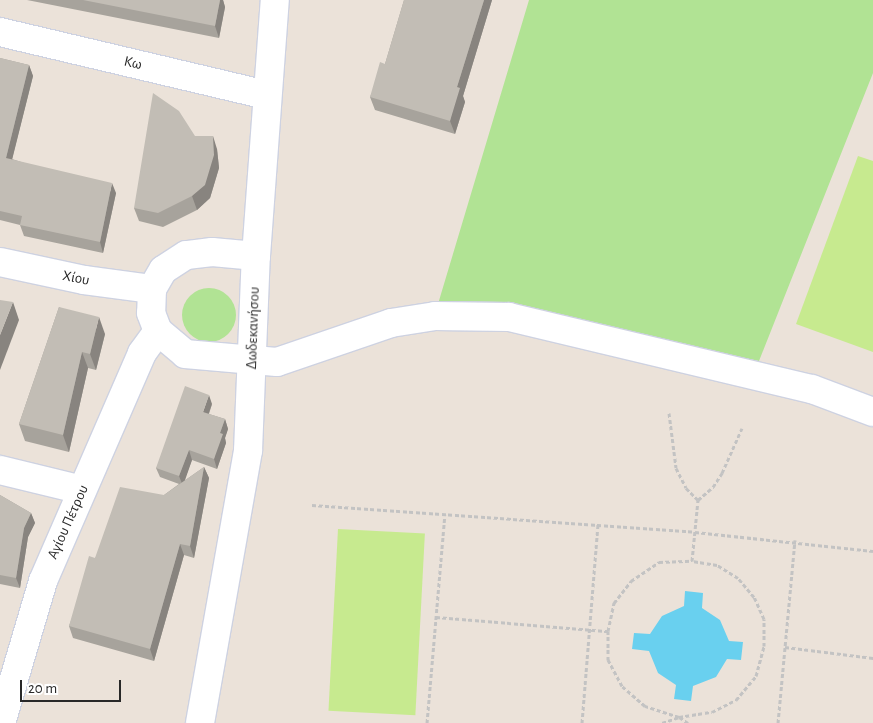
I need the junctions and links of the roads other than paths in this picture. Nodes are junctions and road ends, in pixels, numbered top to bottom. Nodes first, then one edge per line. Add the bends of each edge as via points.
1 (275, 0) edge
2 (0, 32) edge
3 (266, 95) junction
4 (256, 256) junction
5 (0, 262) edge
6 (152, 289) junction
7 (158, 331) junction
8 (251, 361) junction
9 (873, 412) edge
10 (0, 470) edge
11 (82, 490) junction
12 (1, 723) edge
13 (200, 723) edge

1 - 3 street, Δωδεκανήσου
2 - 3 street, Κω
3 - 4 street, Δωδεκανήσου
4 - 6 street via 212,252 186,255 163,270
4 - 8 street, Δωδεκανήσου
5 - 6 street, Χίου via 84,280
6 - 7 street via 151,312
7 - 8 street via 185,354
7 - 11 street, Αγίου Πέτρου via 142,353
8 - 9 street via 277,362 391,323 426,317 509,317 812,389
8 - 13 street, Δωδεκανήσου via 248,451
10 - 11 street
11 - 12 street, Αγίου Πέτρου via 42,581

